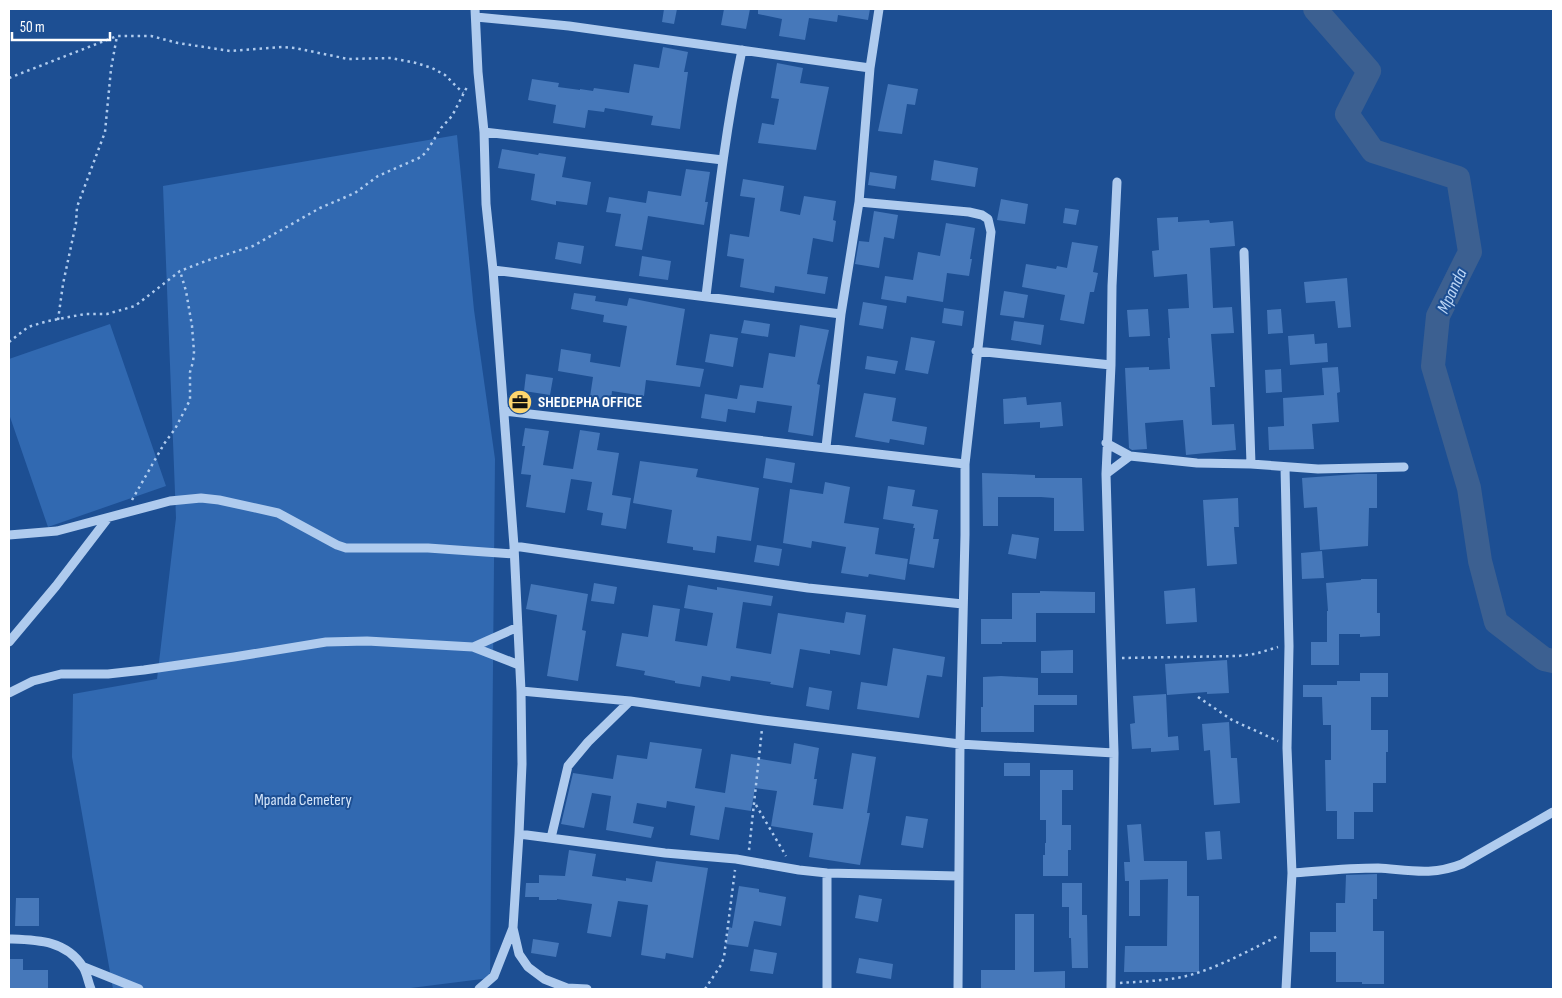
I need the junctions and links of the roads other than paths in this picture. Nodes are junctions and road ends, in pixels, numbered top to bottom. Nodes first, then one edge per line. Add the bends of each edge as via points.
1 (879, 9) edge
2 (475, 13) edge
3 (742, 50) junction
4 (870, 68) junction
5 (484, 132) junction
6 (723, 160) junction
7 (1117, 182) dead end
8 (860, 202) junction
9 (1244, 252) dead end
10 (493, 270) junction
11 (706, 296) junction
12 (841, 314) junction
13 (976, 351) junction
14 (1111, 364) junction
15 (504, 411) junction
16 (1106, 443) junction
17 (826, 447) junction
18 (1130, 456) junction
19 (965, 464) junction
20 (1251, 464) junction
21 (1285, 467) junction
22 (1404, 468) dead end
23 (1106, 474) junction
24 (108, 518) junction
25 (9, 534) edge
26 (514, 550) junction
27 (963, 604) junction
28 (518, 627) junction
29 (9, 642) edge
30 (473, 647) junction
31 (519, 664) junction
32 (521, 690) junction
33 (9, 693) edge
34 (630, 701) junction
35 (960, 744) junction
36 (1114, 753) junction
37 (1553, 812) edge
38 (519, 834) junction
39 (551, 838) junction
40 (827, 873) junction
41 (1292, 873) junction
42 (958, 876) junction
43 (513, 928) junction
44 (9, 939) edge
45 (84, 967) junction
46 (1112, 987) edge
47 (91, 989) edge
48 (139, 989) edge
49 (479, 989) edge
50 (567, 989) edge
51 (587, 989) edge
52 (827, 989) edge
53 (958, 989) edge
54 (1286, 989) edge

1 - 4 street
2 - 3 street
2 - 5 street
3 - 4 street
3 - 6 street
4 - 8 street
5 - 6 street
5 - 10 street via 486,204
6 - 11 street
7 - 14 street
8 - 12 street
8 - 13 street via 968,212 988,218 990,244
9 - 20 street
10 - 11 street
10 - 15 street
11 - 12 street
12 - 17 street
13 - 14 street
13 - 19 street
14 - 16 street
15 - 17 street
15 - 26 street
16 - 18 street
16 - 23 street
17 - 19 street
18 - 20 street via 1197,463
18 - 23 street
19 - 27 street
20 - 21 street
21 - 22 street
21 - 41 street
23 - 36 street
24 - 25 street via 57,531
24 - 26 street via 170,501 192,498 219,500 283,515 346,548
24 - 29 street
26 - 27 street via 808,588
26 - 28 street
27 - 35 street
28 - 30 street
28 - 31 street
30 - 31 street
30 - 33 street via 326,642 144,670 61,674 33,681
31 - 32 street
32 - 34 street
32 - 38 street
34 - 35 street
34 - 39 street via 568,766
35 - 36 street
35 - 42 street
36 - 46 street
37 - 41 street via 1450,869 1424,872 1377,868
38 - 39 street
38 - 43 street
39 - 40 street
40 - 42 street
40 - 52 street
41 - 54 street
42 - 53 street
43 - 49 street via 494,976
43 - 50 street via 519,954 528,967
44 - 45 street via 59,944
45 - 47 street
45 - 48 street
50 - 51 street

